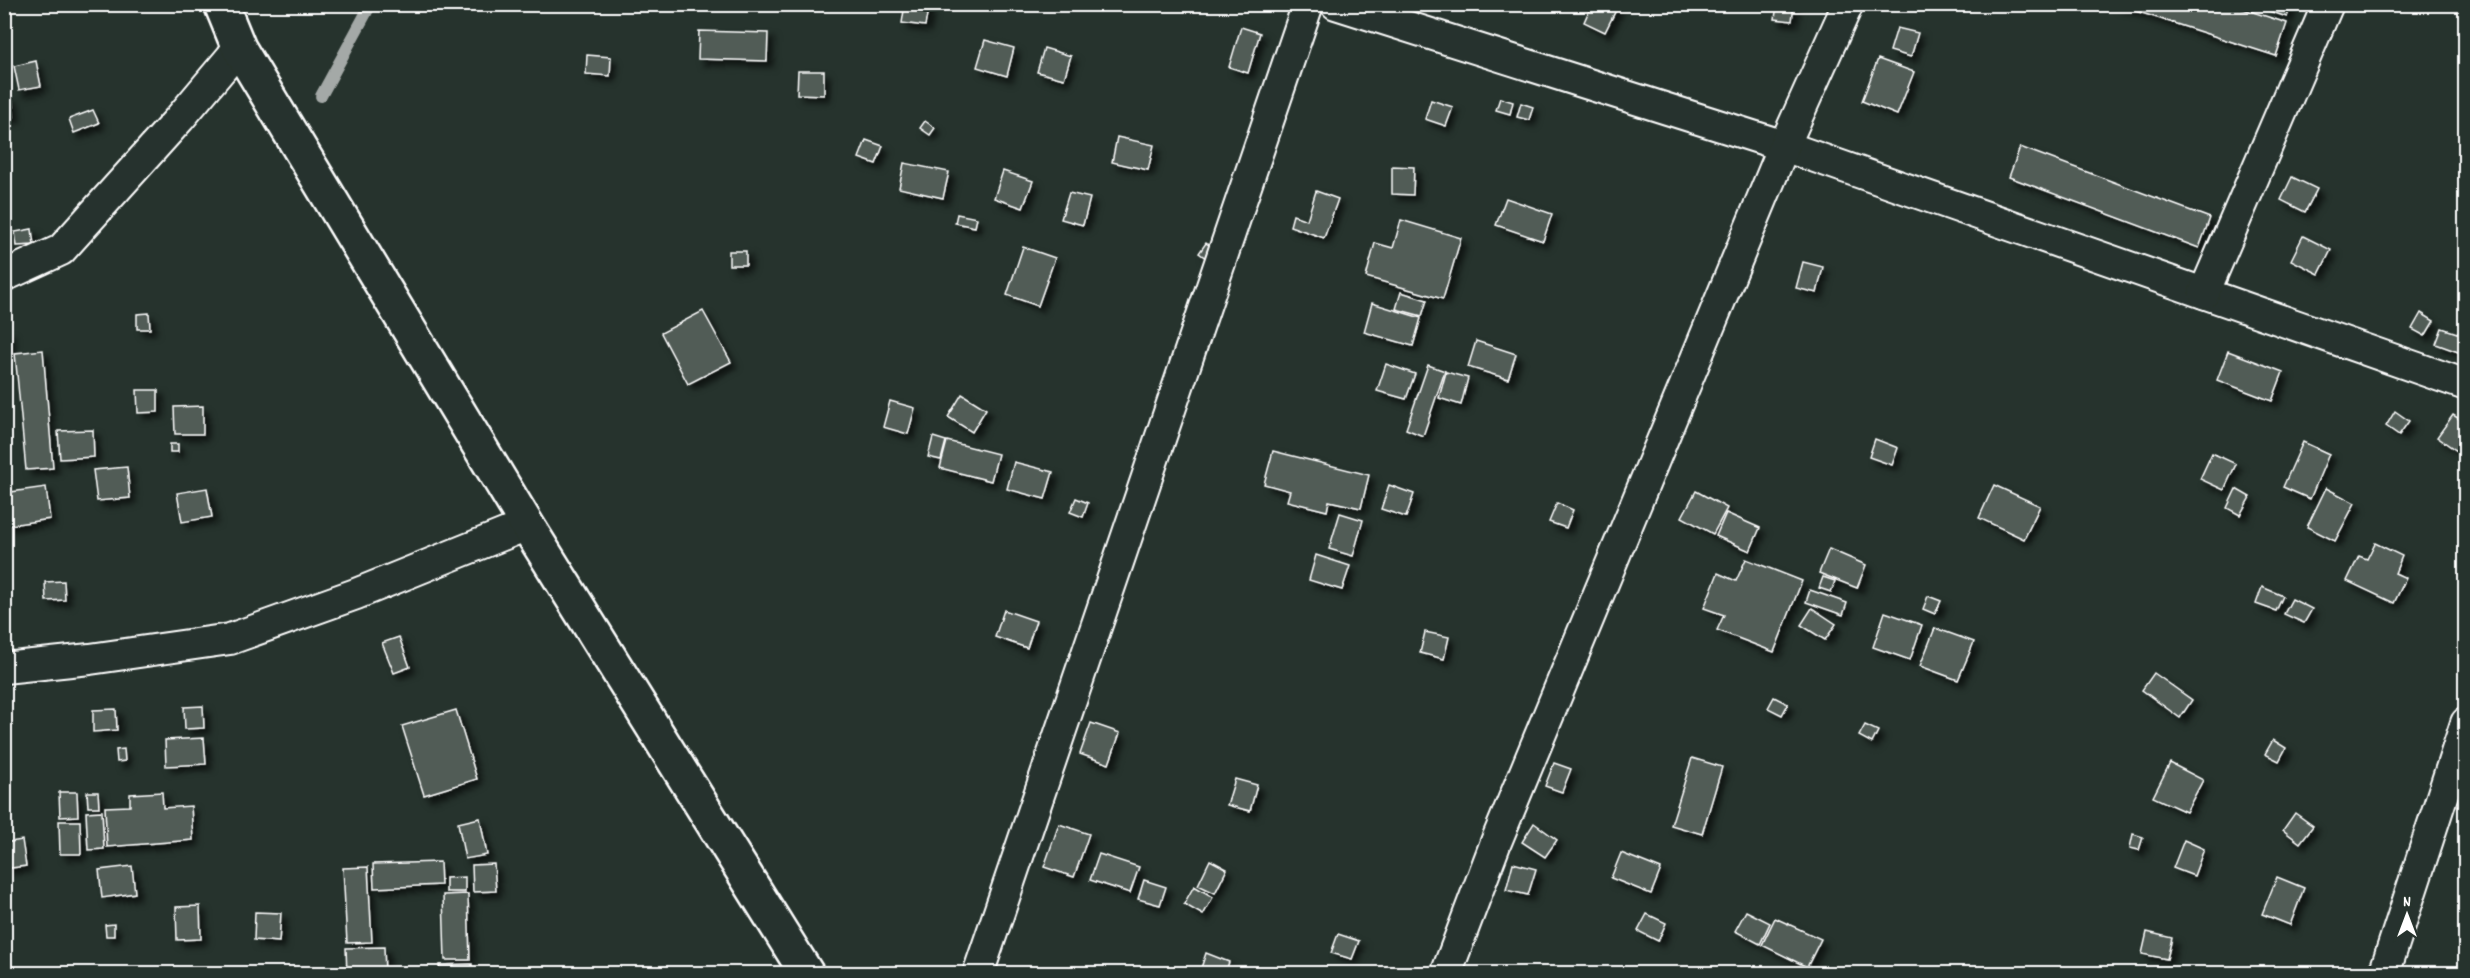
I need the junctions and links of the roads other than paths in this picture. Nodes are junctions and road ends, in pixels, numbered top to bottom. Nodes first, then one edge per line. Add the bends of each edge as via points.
1 (220, 4) edge
2 (1308, 4) edge
3 (1336, 4) edge
4 (1848, 4) edge
5 (2328, 4) edge
6 (239, 48) junction
7 (1784, 147) junction
8 (4, 276) edge
9 (2205, 293) junction
10 (2466, 386) edge
11 (527, 525) junction
12 (4, 668) edge
13 (2466, 723) edge
14 (807, 974) edge
15 (978, 974) edge
16 (1446, 974) edge
17 (2384, 974) edge

1 - 6 main road
2 - 15 street
3 - 7 street
4 - 7 street
5 - 9 street
6 - 8 street via 61,250
6 - 11 main road
7 - 9 street
7 - 16 street via 1500,831
9 - 10 street
11 - 12 street via 356,594 230,639
11 - 14 main road
13 - 17 street

